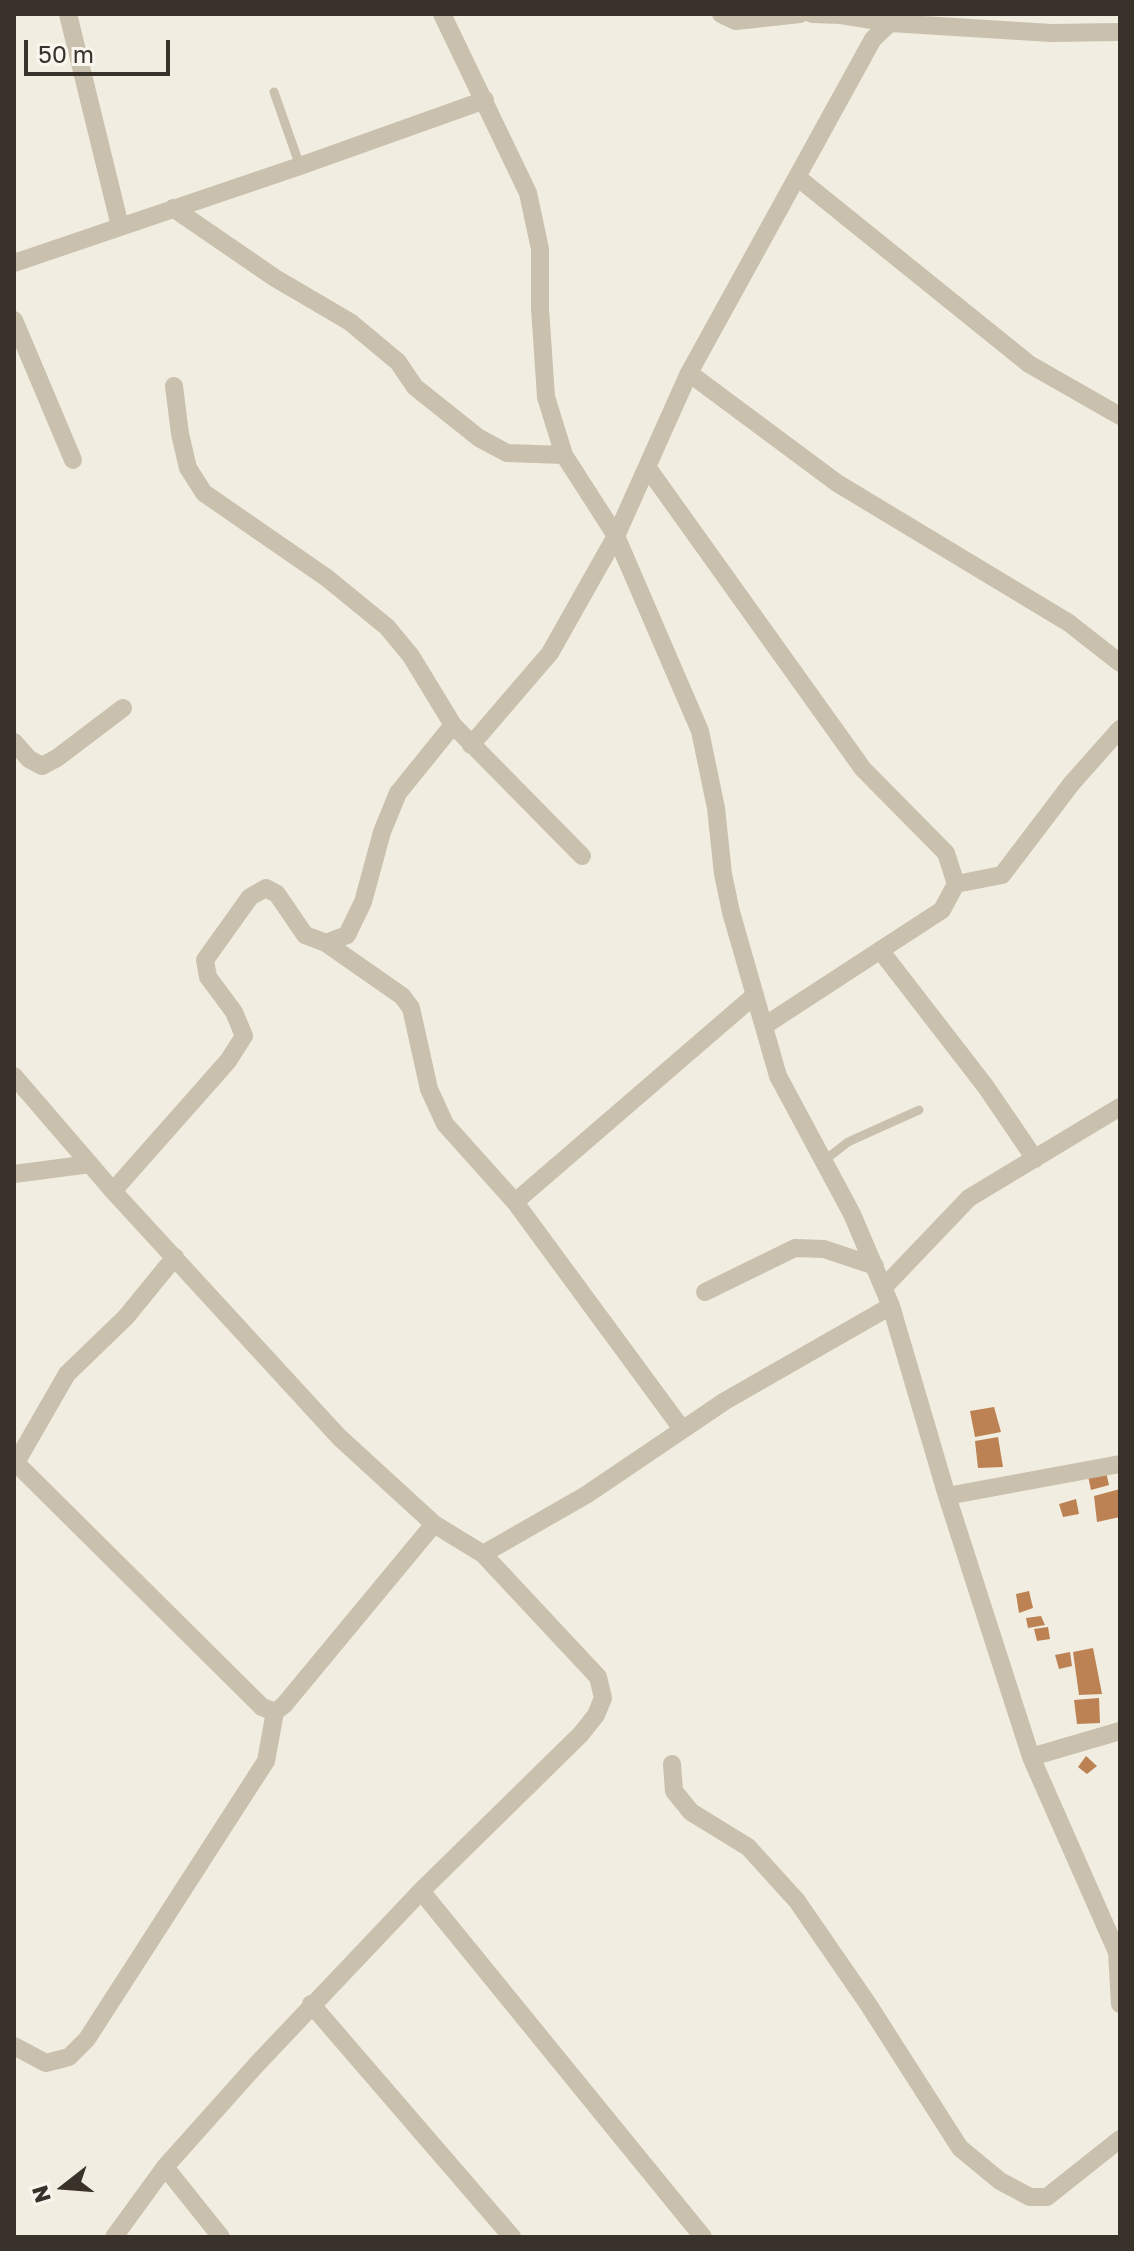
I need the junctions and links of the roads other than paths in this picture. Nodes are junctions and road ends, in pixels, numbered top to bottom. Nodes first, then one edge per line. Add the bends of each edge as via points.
1 (68, 14) edge
2 (442, 14) edge
3 (721, 14) edge
4 (800, 14) edge
5 (812, 14) edge
6 (890, 23) junction
7 (1120, 32) edge
8 (274, 92) dead end
9 (485, 100) junction
10 (300, 166) junction
11 (797, 177) junction
12 (173, 208) junction
13 (120, 226) junction
14 (14, 263) edge
15 (14, 320) edge
16 (689, 373) junction
17 (174, 386) dead end
18 (1120, 416) edge
19 (564, 455) junction
20 (73, 460) dead end
21 (647, 467) junction
22 (616, 536) junction
23 (1120, 663) edge
24 (123, 708) dead end
25 (453, 725) junction
26 (1120, 729) edge
27 (14, 742) edge
28 (471, 745) junction
29 (582, 856) dead end
30 (956, 884) junction
31 (326, 943) junction
32 (880, 950) junction
33 (755, 995) junction
34 (764, 1026) junction
35 (14, 1076) edge
36 (1120, 1107) edge
37 (919, 1110) dead end
38 (1035, 1159) junction
39 (825, 1160) junction
40 (90, 1164) junction
41 (14, 1174) edge
42 (113, 1191) junction
43 (515, 1202) junction
44 (175, 1257) junction
45 (875, 1266) junction
46 (884, 1287) junction
47 (705, 1292) dead end
48 (891, 1306) junction
49 (682, 1429) junction
50 (15, 1464) edge
51 (1120, 1464) edge
52 (947, 1496) junction
53 (434, 1524) junction
54 (483, 1554) junction
55 (275, 1712) junction
56 (1120, 1731) edge
57 (1031, 1757) junction
58 (672, 1764) dead end
59 (421, 1891) junction
60 (1119, 1953) edge
61 (311, 2004) junction
62 (1120, 2004) edge
63 (14, 2046) edge
64 (1120, 2139) edge
65 (165, 2167) junction
66 (114, 2237) edge
67 (221, 2237) edge
68 (512, 2237) edge
69 (703, 2237) edge

1 - 13 street
2 - 9 street
3 - 4 street via 736,21
5 - 6 street
6 - 7 street
6 - 11 street via 873,39
8 - 10 lane
9 - 10 street
9 - 19 street via 528,193 540,249 546,397
10 - 12 street
11 - 16 street
11 - 18 street via 1029,364
12 - 13 street
12 - 19 street via 350,322 398,362 415,387 479,438 507,453
13 - 14 street
15 - 20 street
16 - 21 street
16 - 23 street via 837,483 1069,623
17 - 25 street via 188,468 204,493 327,578 387,627
19 - 22 street
21 - 22 street
21 - 30 street via 863,769 946,853
22 - 28 street via 550,653
22 - 33 street via 700,731 723,874
24 - 27 street via 42,766
25 - 28 street
25 - 31 street via 398,793 347,935
26 - 30 street via 1002,875
28 - 29 street
30 - 32 street via 942,910
31 - 42 street via 305,935 277,894 266,888 250,897 205,960 208,977 244,1036
31 - 43 street via 402,996 411,1008 436,1108
32 - 34 street
32 - 38 street
33 - 34 street
33 - 43 street
34 - 39 street via 778,1076
35 - 40 street
36 - 38 street
37 - 39 lane via 848,1142
38 - 46 street via 969,1198
39 - 45 street
40 - 41 street
40 - 42 street
42 - 44 street
43 - 49 street
44 - 50 street via 126,1317 67,1374
44 - 53 street via 339,1437
45 - 46 street
45 - 47 street via 824,1249 795,1248
46 - 48 street
48 - 49 street
48 - 52 street
49 - 54 street via 586,1495
50 - 55 street via 262,1707
51 - 52 street
52 - 57 street
53 - 54 street
53 - 55 street
54 - 59 street via 598,1677 603,1698 581,1734
55 - 63 street via 266,1761 87,2039 69,2057 46,2063
56 - 57 street
57 - 60 street
58 - 64 street via 674,1791 691,1812 748,1847 797,1901 960,2148 1000,2181 1030,2197 1047,2197
59 - 61 street
59 - 69 street
60 - 62 street
61 - 65 street
61 - 68 street
65 - 66 street
65 - 67 street

